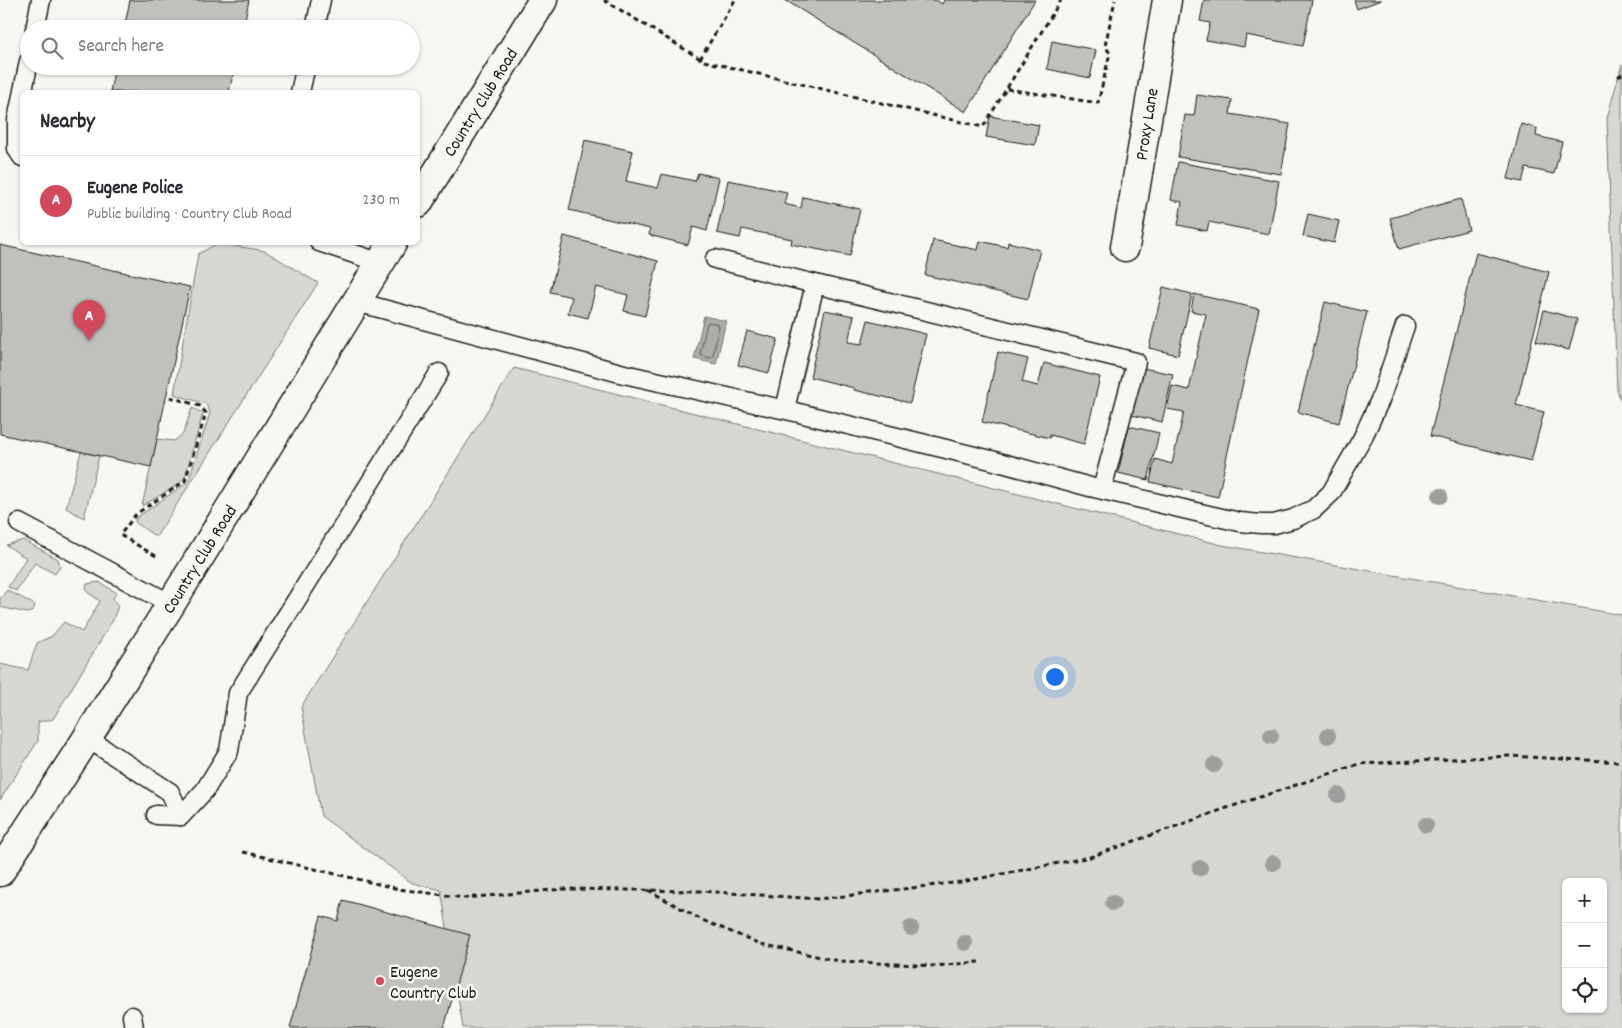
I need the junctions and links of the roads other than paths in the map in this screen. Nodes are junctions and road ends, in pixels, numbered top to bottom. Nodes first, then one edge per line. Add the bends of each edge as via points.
1 (41, 0) edge
2 (321, 0) edge
3 (543, 0) edge
4 (1167, 0) edge
5 (37, 20) edge
6 (316, 20) edge
7 (26, 75) edge
8 (304, 75) edge
9 (23, 90) edge
10 (300, 90) edge
11 (20, 105) edge
12 (20, 154) edge
13 (420, 201) edge
14 (338, 245) edge
15 (1125, 247) dead end
16 (387, 253) edge
17 (715, 259) dead end
18 (815, 284) junction
19 (357, 302) junction
20 (1406, 326) dead end
21 (439, 373) dead end
22 (784, 409) junction
23 (1102, 489) junction
24 (19, 523) dead end
25 (171, 604) junction
26 (87, 738) junction
27 (156, 815) dead end
28 (181, 816) junction
29 (2, 866) edge

1 - 5 lane
2 - 6 lane
3 - 13 street, Country Club Road
4 - 15 street, Proxy Lane
7 - 9 lane
8 - 10 lane
11 - 12 lane via 17,120 17,149
14 - 16 lane
16 - 19 street, Country Club Road
17 - 18 lane
18 - 22 lane
18 - 23 lane via 1136,362
19 - 22 lane via 624,374
19 - 25 street, Country Club Road
20 - 23 lane via 1380,400 1362,439 1331,493 1314,509 1274,524 1240,522
21 - 28 lane via 238,693 229,751 205,790
22 - 23 lane
24 - 25 lane
25 - 26 street, Country Club Road
26 - 28 lane via 170,792
26 - 29 street, Country Club Road
27 - 28 lane

